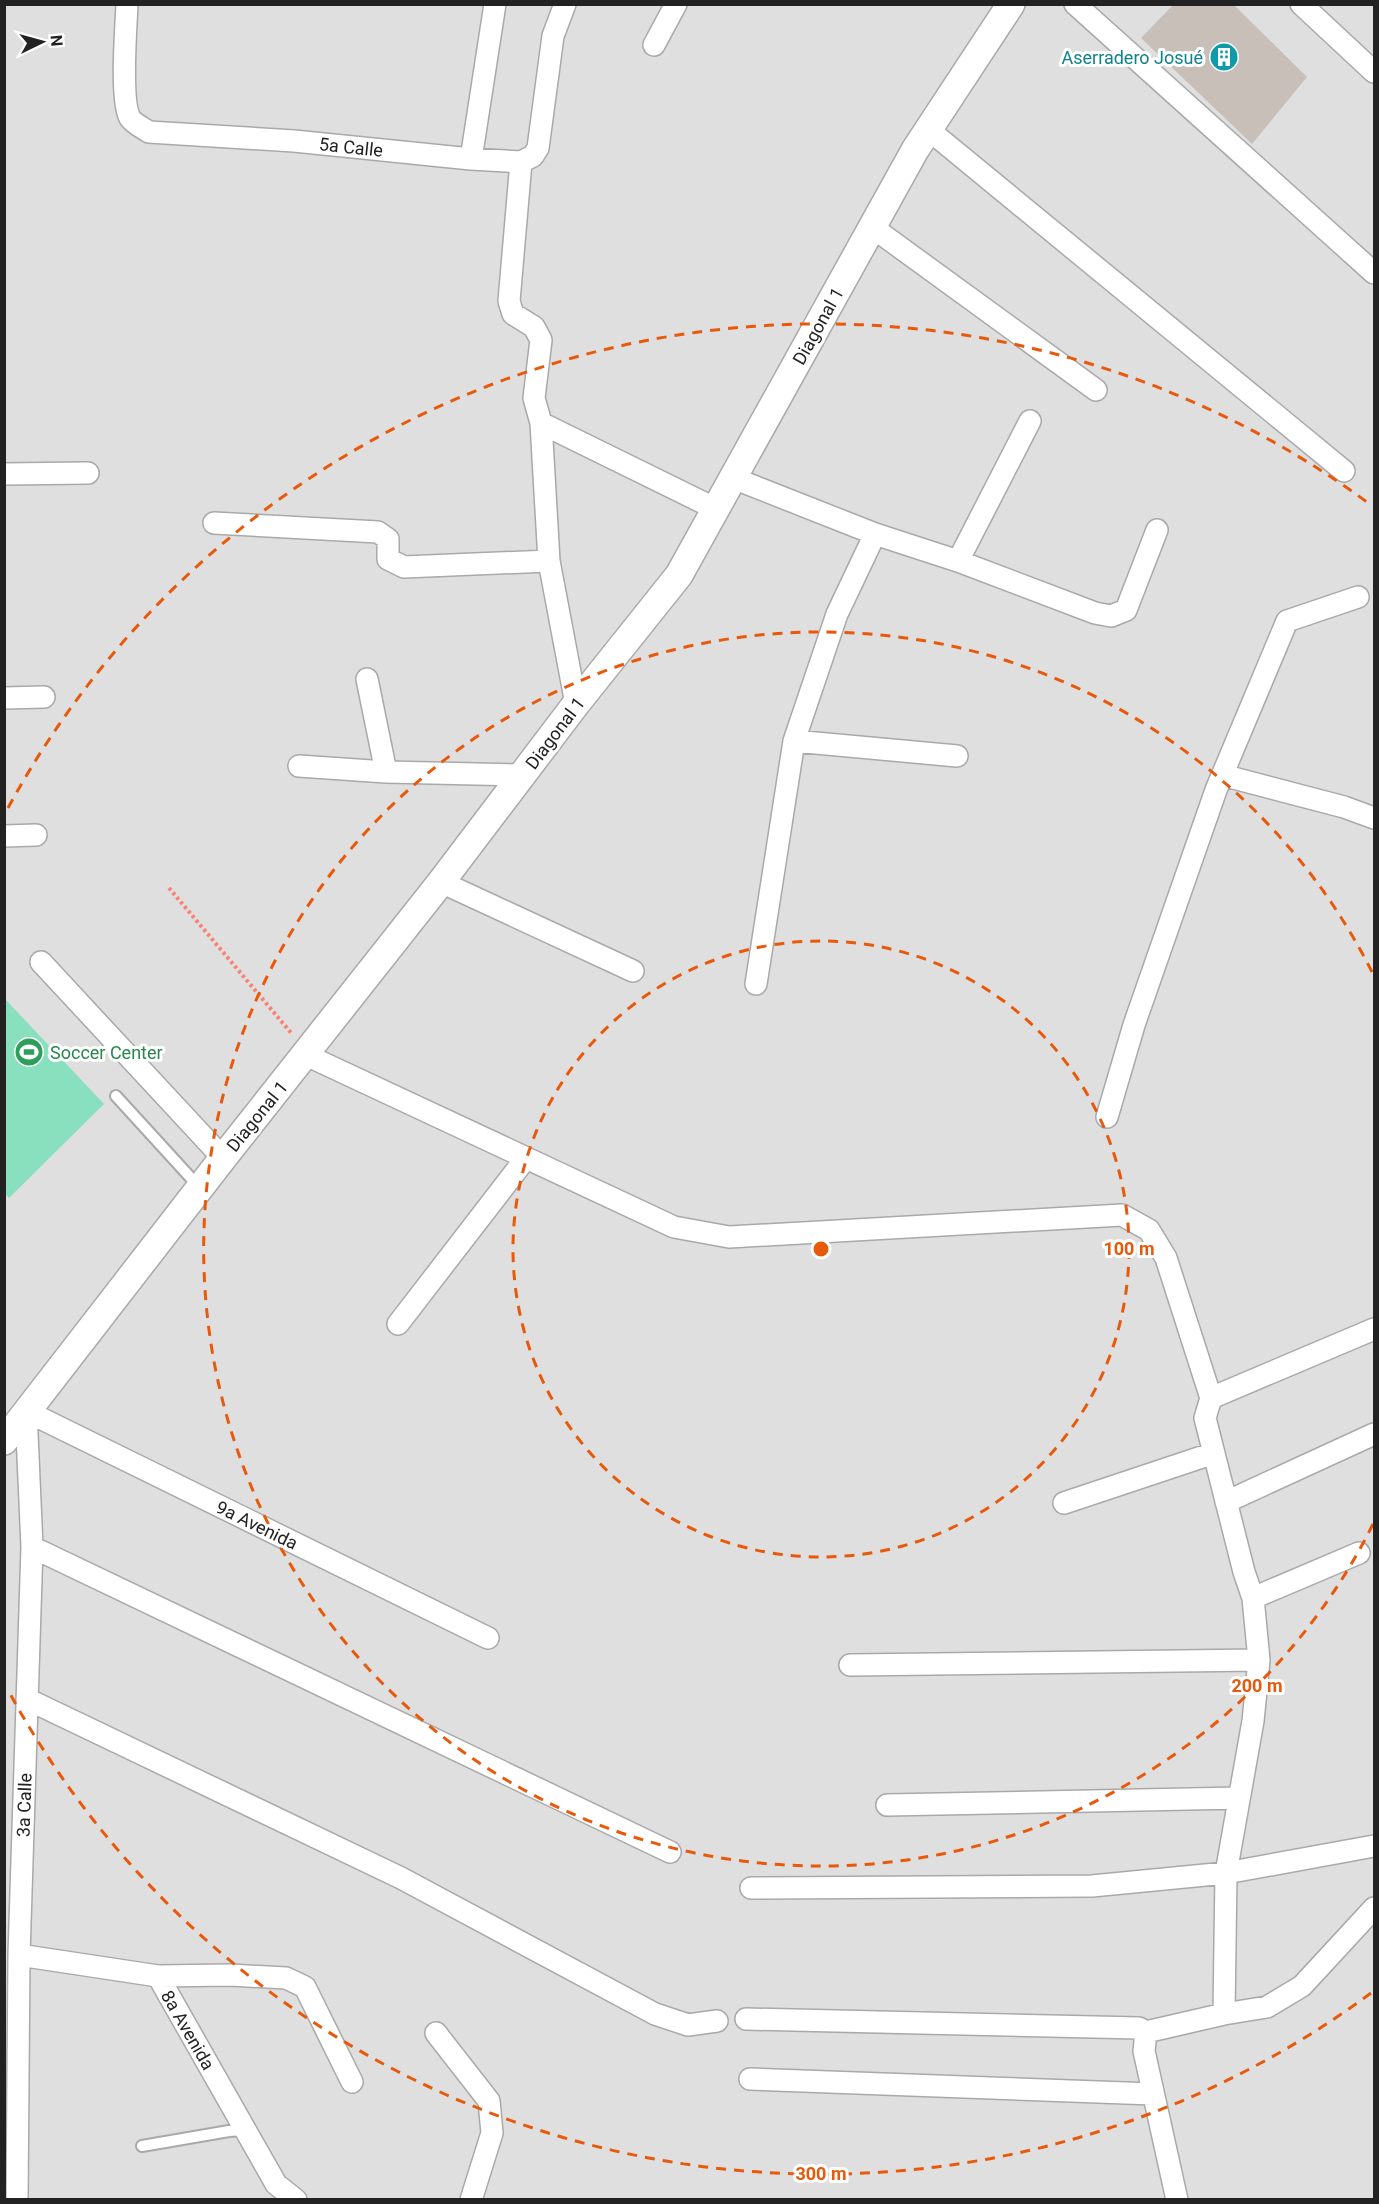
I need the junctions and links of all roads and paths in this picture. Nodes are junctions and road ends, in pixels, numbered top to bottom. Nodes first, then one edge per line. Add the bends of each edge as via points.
1 (127, 4) edge
2 (495, 4) edge
3 (565, 4) edge
4 (676, 4) edge
5 (1011, 4) edge
6 (1075, 4) edge
7 (1301, 4) edge
8 (654, 45) dead end
9 (1374, 72) edge
10 (929, 130) junction
11 (471, 159) junction
12 (521, 162) junction
13 (872, 227) junction
14 (1374, 273) edge
15 (1096, 390) dead end
16 (1030, 421) dead end
17 (541, 423) junction
18 (1344, 471) dead end
19 (88, 473) dead end
20 (4, 474) edge
21 (733, 478) junction
22 (716, 509) junction
23 (214, 523) dead end
24 (1157, 530) dead end
25 (875, 534) junction
26 (549, 561) junction
27 (958, 561) junction
28 (1358, 597) dead end
29 (367, 680) dead end
30 (44, 697) dead end
31 (4, 698) edge
32 (576, 704) junction
33 (794, 741) junction
34 (957, 756) dead end
35 (299, 766) dead end
36 (386, 772) junction
37 (523, 775) junction
38 (1222, 776) junction
39 (1374, 818) edge
40 (36, 835) dead end
41 (4, 836) edge
42 (441, 882) junction
43 (169, 888) dead end
44 (41, 962) dead end
45 (633, 971) dead end
46 (756, 984) dead end
47 (307, 1054) junction
48 (116, 1096) dead end
49 (1107, 1117) dead end
50 (223, 1158) junction
51 (526, 1158) junction
52 (200, 1188) junction
53 (398, 1324) dead end
54 (1374, 1329) edge
55 (1211, 1398) junction
56 (11, 1428) edge
57 (1374, 1434) edge
58 (1214, 1453) junction
59 (1226, 1502) junction
60 (1064, 1503) dead end
61 (32, 1547) junction
62 (1359, 1553) dead end
63 (1253, 1598) junction
64 (488, 1638) dead end
65 (1259, 1660) junction
66 (850, 1665) dead end
67 (27, 1699) junction
68 (1239, 1798) junction
69 (887, 1805) dead end
70 (1374, 1846) edge
71 (670, 1852) dead end
72 (1226, 1873) junction
73 (751, 1888) dead end
74 (1374, 1908) edge
75 (19, 1955) junction
76 (158, 1976) junction
77 (1224, 2014) junction
78 (746, 2019) dead end
79 (717, 2021) dead end
80 (1146, 2032) junction
81 (436, 2033) dead end
82 (750, 2079) dead end
83 (352, 2082) dead end
84 (1153, 2094) junction
85 (246, 2130) junction
86 (142, 2146) dead end
87 (17, 2199) edge
88 (296, 2199) edge
89 (471, 2199) edge
90 (1177, 2199) edge

1 - 11 street, 5a Calle via 126,102 130,117 149,132 294,141
2 - 11 street
3 - 12 street via 552,36 538,148
4 - 8 street
5 - 10 street, Diagonal 1
6 - 14 street
7 - 9 street
10 - 13 street, Diagonal 1
10 - 18 street
11 - 12 street, 5a Calle
12 - 17 street via 509,306 516,317 538,331 541,340 534,398
13 - 15 street
13 - 21 street, Diagonal 1
16 - 27 street
17 - 22 street
17 - 26 street
19 - 20 street
21 - 22 street, Diagonal 1
21 - 25 street
22 - 32 street, Diagonal 1 via 679,575
23 - 26 street via 378,532 388,539 388,559 404,567
24 - 27 street via 1126,610 1111,616 1054,599
25 - 27 street
25 - 33 street via 837,614
26 - 32 street
28 - 38 street via 1287,621
29 - 36 street
30 - 31 street
32 - 37 street, Diagonal 1
33 - 34 street
33 - 46 street
35 - 36 street
36 - 37 street
37 - 42 street, Diagonal 1
38 - 39 street
38 - 49 street via 1134,1025
40 - 41 street
42 - 45 street
42 - 47 street, Diagonal 1
43 - 47 path
44 - 50 street
47 - 50 street, Diagonal 1
47 - 51 street
48 - 52 lane
50 - 52 street, Diagonal 1
51 - 53 street
51 - 55 street via 674,1227 729,1237 1122,1215 1149,1230 1166,1258
52 - 56 street, Diagonal 1
54 - 55 street
55 - 58 street via 1205,1418
56 - 61 street, 3a Calle
56 - 64 street, 9a Avenida
57 - 59 street
58 - 59 street
58 - 60 street
59 - 63 street
61 - 67 street, 3a Calle
61 - 71 street
62 - 63 street
63 - 65 street
65 - 66 street
65 - 68 street
67 - 75 street, 3a Calle
67 - 79 street via 401,1878 655,2014 688,2025
68 - 69 street
68 - 72 street
70 - 72 street
72 - 73 street via 1092,1886
72 - 77 street
74 - 77 street via 1302,1986 1267,2007
75 - 76 street, 8a Avenida
75 - 87 street, 3a Calle
76 - 83 street via 286,1978 305,1987
76 - 85 street, 8a Avenida
77 - 80 street
78 - 80 street via 1139,2028
80 - 84 street via 1144,2051
81 - 89 street via 489,2101 492,2133
82 - 84 street
84 - 90 street
85 - 86 lane
85 - 88 street, 8a Avenida via 276,2184

